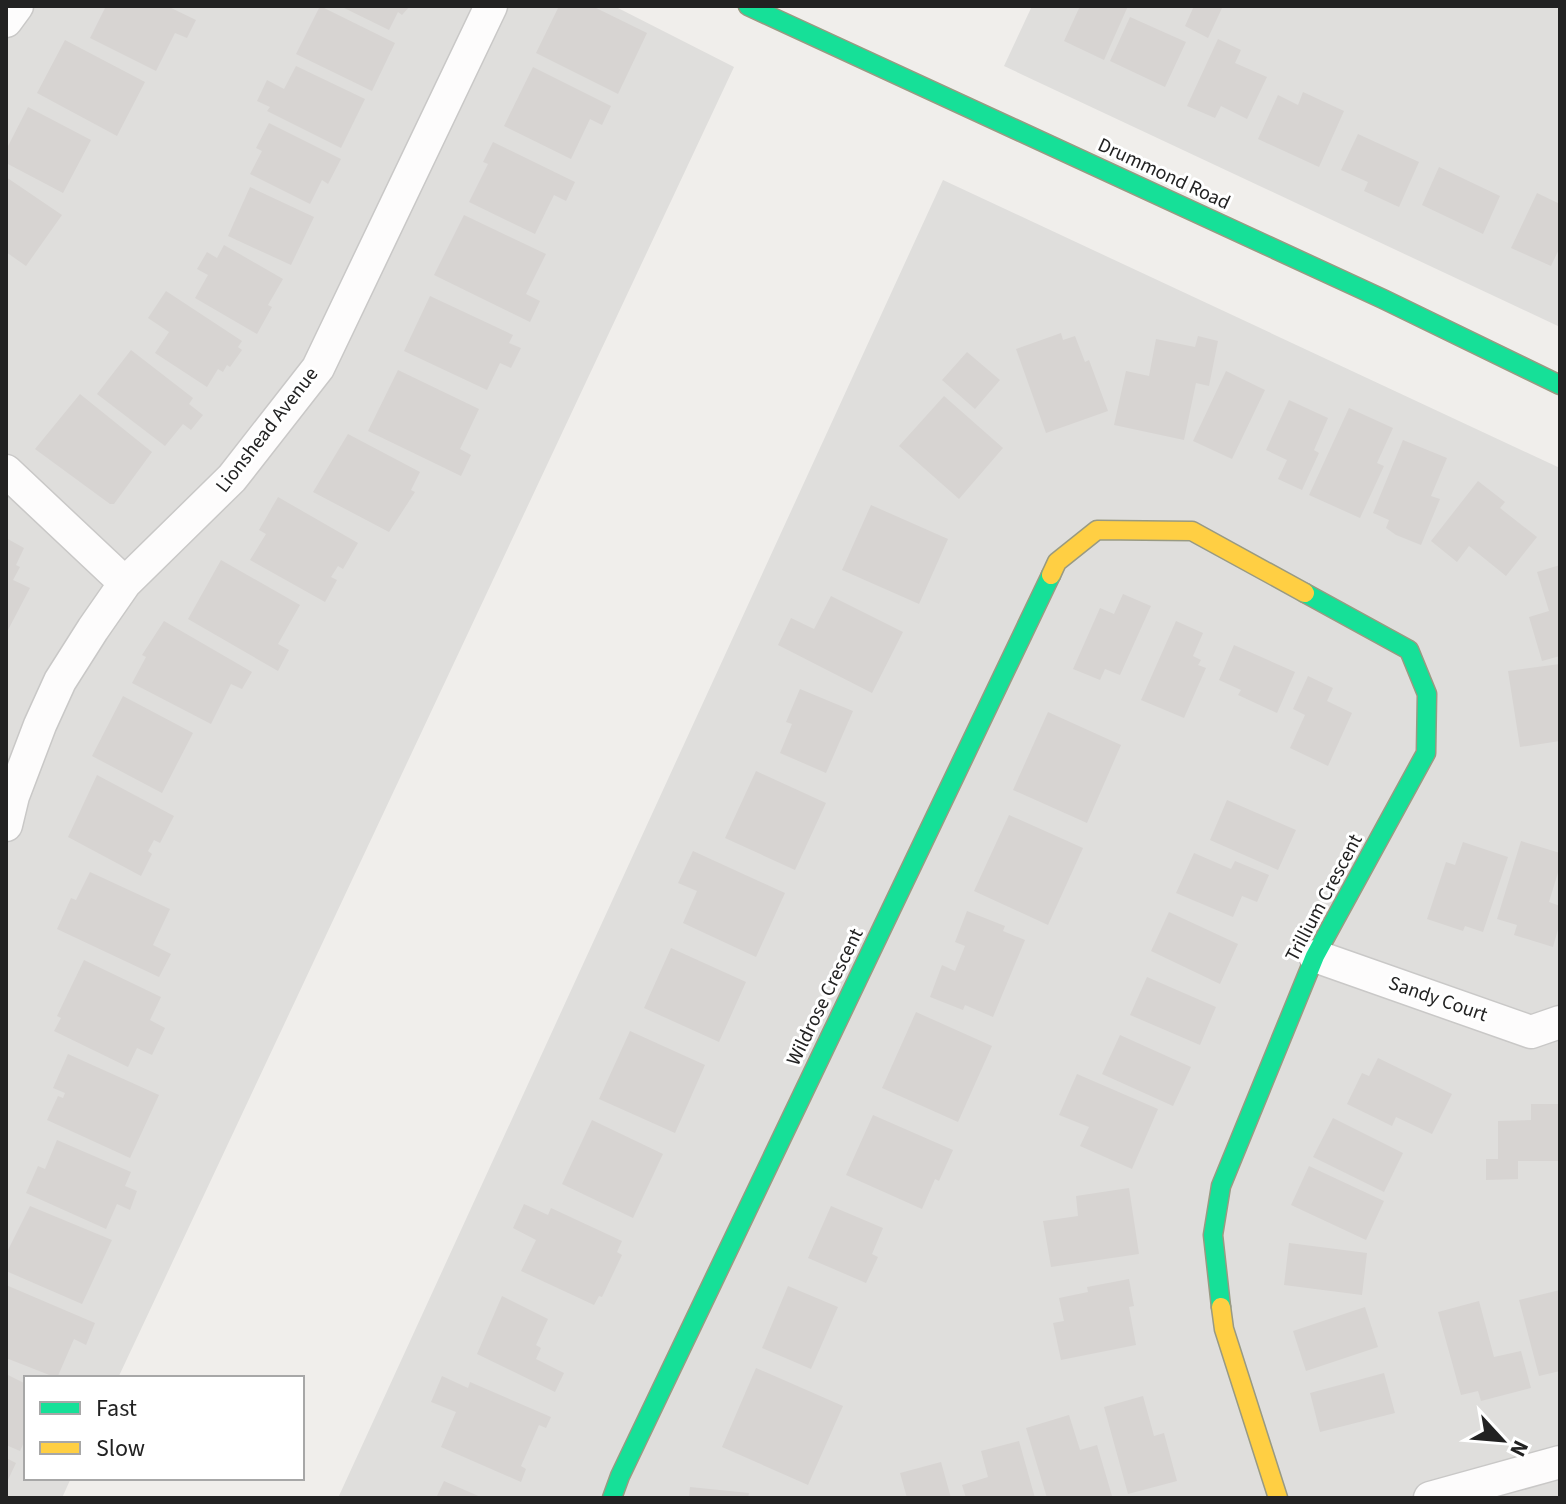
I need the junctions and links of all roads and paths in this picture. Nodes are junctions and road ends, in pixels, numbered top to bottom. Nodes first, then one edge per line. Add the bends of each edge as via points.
1 (17, 6) edge
2 (491, 6) edge
3 (748, 6) edge
4 (6, 21) edge
5 (1560, 385) edge
6 (6, 471) edge
7 (1097, 530) joint
8 (125, 583) junction
9 (6, 825) edge
10 (1315, 956) junction
11 (1560, 1022) edge
12 (1560, 1462) edge
13 (612, 1498) edge
14 (1278, 1498) edge
15 (1430, 1498) edge

1 - 4 street
2 - 8 street, Lionshead Avenue via 318,368 232,478
3 - 5 street, Drummond Road
6 - 8 street
7 - 10 street, Trillium Crescent via 1192,531 1409,650 1427,694 1426,753
7 - 13 street, Wildrose Crescent via 1057,562
8 - 9 street, Lionshead Avenue via 60,681 25,761
10 - 11 street, Sandy Court via 1531,1032
10 - 14 street, Trillium Crescent via 1221,1186 1213,1235 1224,1329
12 - 15 street

